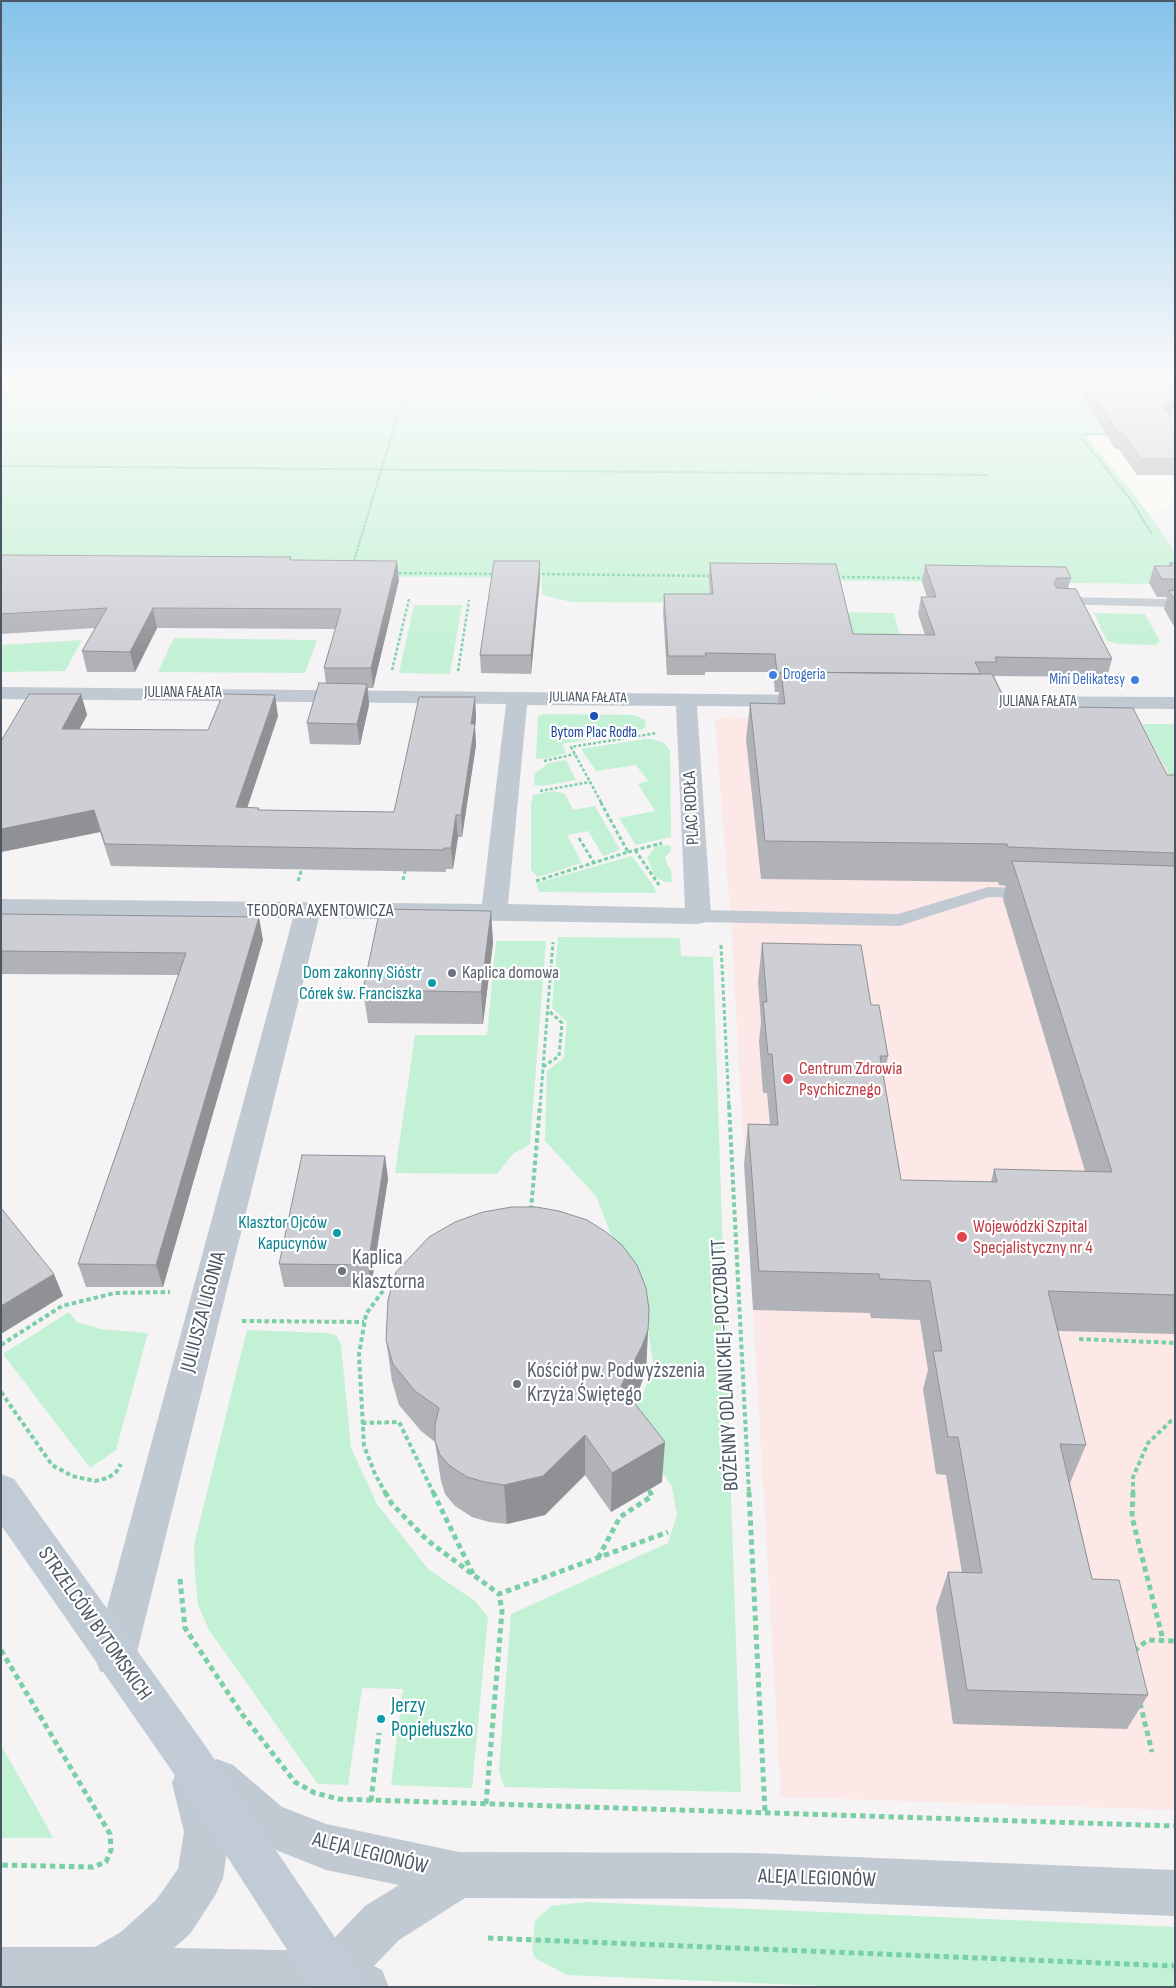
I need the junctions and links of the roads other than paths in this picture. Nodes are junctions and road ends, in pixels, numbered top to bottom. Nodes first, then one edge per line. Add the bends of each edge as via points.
1 (1058, 601) edge
2 (1175, 603) edge
3 (1, 693) edge
4 (517, 697) junction
5 (837, 701) edge
6 (945, 702) edge
7 (1175, 703) edge
8 (687, 709) junction
9 (1047, 894) edge
10 (303, 896) junction
11 (1, 907) edge
12 (494, 912) junction
13 (709, 916) junction
14 (1, 1492) edge
15 (115, 1656) junction
16 (187, 1756) junction
17 (460, 1875) junction
18 (1175, 1893) edge
19 (1, 1971) edge
20 (100, 1971) junction
21 (346, 1983) edge

1 - 2 lane
3 - 4 street, JULIANA FAŁATA
4 - 8 street, JULIANA FAŁATA
4 - 12 street
5 - 8 street, JULIANA FAŁATA
6 - 7 street, JULIANA FAŁATA via 1119,710
8 - 13 street, PLAC RODŁA
9 - 13 lane via 988,892 899,920
10 - 11 street, TEODORA AXENTOWICZA
10 - 12 street, TEODORA AXENTOWICZA
10 - 15 street, JULIUSZA LIGONIA
12 - 13 street, TEODORA AXENTOWICZA
14 - 15 main road, STRZELCÓW BYTOMSKICH
15 - 16 main road, STRZELCÓW BYTOMSKICH
16 - 17 street, ALEJA LEGIONÓW via 267,1824 326,1847
16 - 20 street, STRZELCÓW BYTOMSKICH via 207,1832 200,1878 173,1917 138,1949
16 - 21 main road, STRZELCÓW BYTOMSKICH
17 - 18 street, ALEJA LEGIONÓW via 754,1876
17 - 21 street, ALEJA LEGIONÓW via 382,1923
19 - 20 street
20 - 21 street

